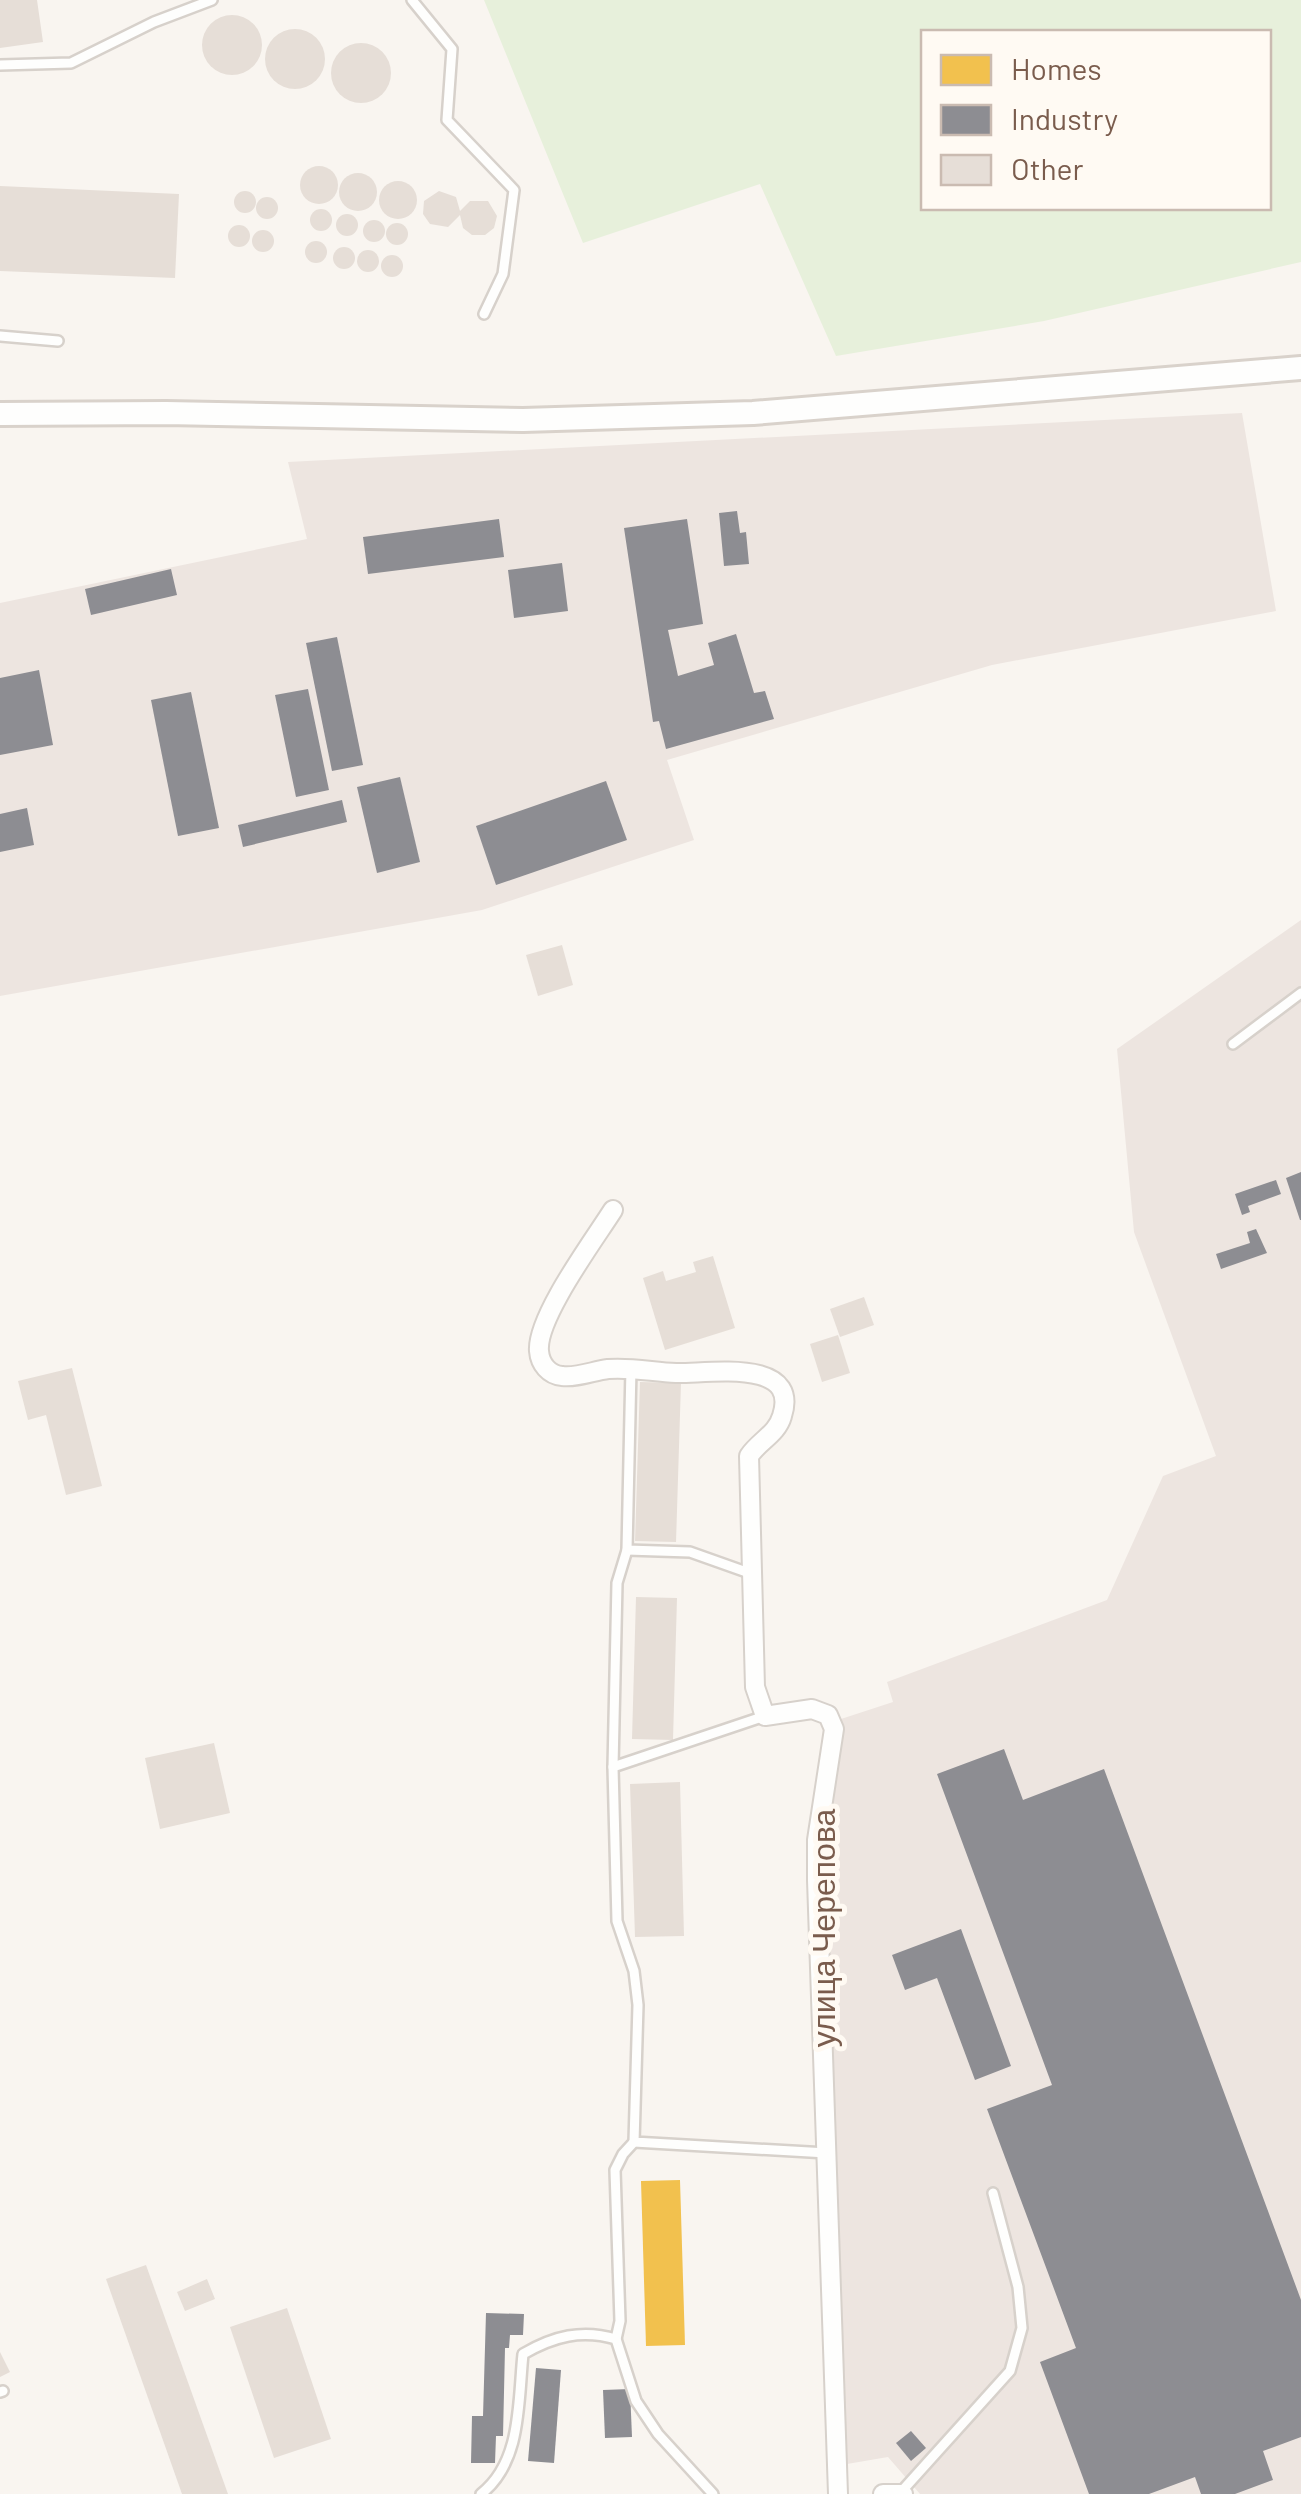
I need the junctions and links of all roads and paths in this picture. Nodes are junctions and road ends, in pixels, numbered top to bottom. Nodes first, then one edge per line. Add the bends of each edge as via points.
1 (212, 0) edge
2 (412, 0) edge
3 (0, 65) edge
4 (484, 314) dead end
5 (0, 336) edge
6 (58, 341) dead end
7 (1296, 365) edge
8 (0, 414) edge
9 (1301, 992) edge
10 (1233, 1044) dead end
11 (613, 1210) dead end
12 (632, 1368) junction
13 (627, 1550) junction
14 (752, 1574) junction
15 (765, 1716) junction
16 (612, 1768) junction
17 (634, 2142) junction
18 (827, 2153) junction
19 (994, 2193) dead end
20 (616, 2339) junction
21 (896, 2493) edge
22 (482, 2494) edge
23 (713, 2494) edge
24 (838, 2494) edge

1 - 3 lane via 70,62
2 - 4 lane via 452,49 447,120 514,190 503,274
5 - 6 lane
7 - 8 street via 753,413 522,420
9 - 10 lane
11 - 12 street via 555,1302 538,1349 551,1373 565,1377
12 - 13 lane
12 - 14 street via 759,1373 774,1381 784,1412 777,1429 749,1456
13 - 14 lane via 690,1552
13 - 16 lane via 618,1583
14 - 15 street via 756,1686
15 - 16 lane
15 - 18 street, улица Черепова via 812,1709 828,1715 834,1729 817,1840
16 - 17 lane via 617,1921 638,2005
17 - 18 lane
17 - 20 lane via 616,2170
18 - 24 street, улица Черепова
19 - 21 lane via 1022,2328 1010,2371
20 - 22 lane via 560,2336 523,2354 512,2451
20 - 23 lane via 636,2401

